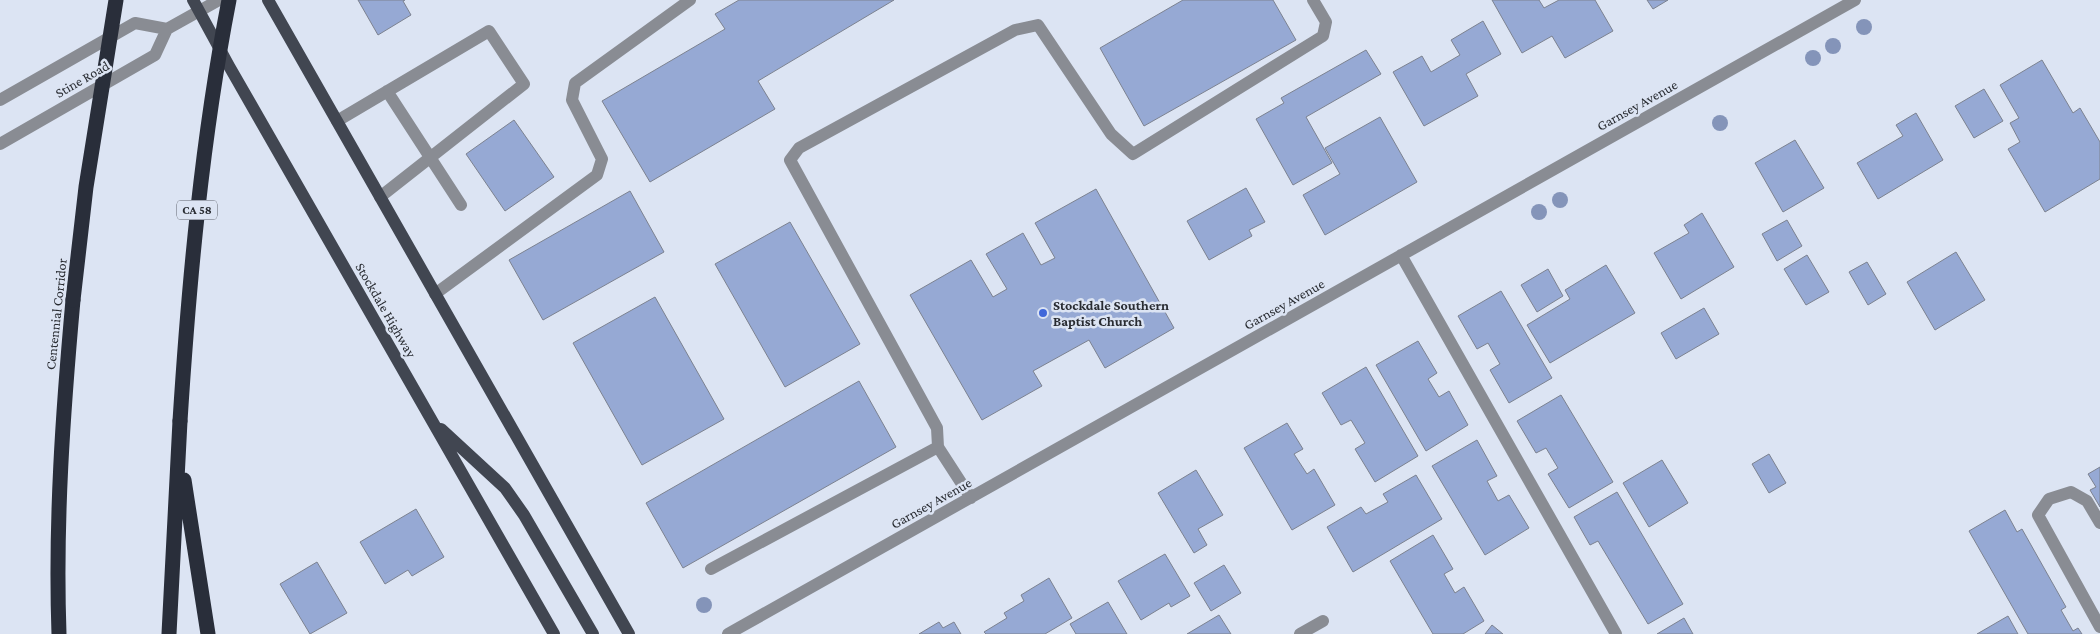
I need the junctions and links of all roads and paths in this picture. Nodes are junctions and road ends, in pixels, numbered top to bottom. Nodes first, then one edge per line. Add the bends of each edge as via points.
1 (116, 0) edge
2 (219, 0) edge
3 (230, 0) edge
4 (268, 0) edge
5 (690, 0) edge
6 (1313, 0) edge
7 (1855, 0) edge
8 (196, 6) edge
9 (167, 29) junction
10 (387, 91) junction
11 (0, 100) edge
12 (336, 121) junction
13 (0, 144) edge
14 (430, 157) junction
15 (380, 197) junction
16 (461, 206) dead end
17 (1401, 256) junction
18 (435, 294) junction
19 (434, 423) junction
20 (938, 447) junction
21 (179, 452) junction
22 (970, 498) junction
23 (2100, 523) edge
24 (711, 569) dead end
25 (1323, 621) dead end
26 (2100, 627) edge
27 (59, 632) edge
28 (169, 634) edge
29 (208, 634) edge
30 (554, 634) edge
31 (593, 634) edge
32 (629, 634) edge
33 (728, 634) edge
34 (1300, 634) edge
35 (1616, 634) edge

1 - 27 highway, Centennial Corridor, bridge via 86,187 63,405 58,515
2 - 8 street
3 - 21 highway, CA 58, bridge via 198,206
4 - 12 main road
5 - 18 street via 575,83 572,100 602,159 597,175
6 - 20 street via 1326,22 1324,36 1133,154 1111,134 1038,25 1015,30 799,148 790,160 937,428
7 - 17 street, Garnsey Avenue
8 - 9 street
8 - 19 main road, Stockdale Highway
9 - 11 street, Stine Road via 135,23
9 - 13 street, Stine Road via 156,55
10 - 12 street
10 - 14 street
10 - 14 street via 490,31 524,84
12 - 15 main road
14 - 15 street
14 - 16 street
15 - 18 main road
17 - 22 street, Garnsey Avenue
17 - 35 street
18 - 32 main road
19 - 30 main road, Stockdale Highway
19 - 31 main road via 505,488
20 - 22 street
20 - 24 street
21 - 28 highway, CA 58
21 - 29 highway
22 - 33 street, Garnsey Avenue
23 - 26 street via 2088,501 2071,492 2049,500 2038,515
25 - 34 street

